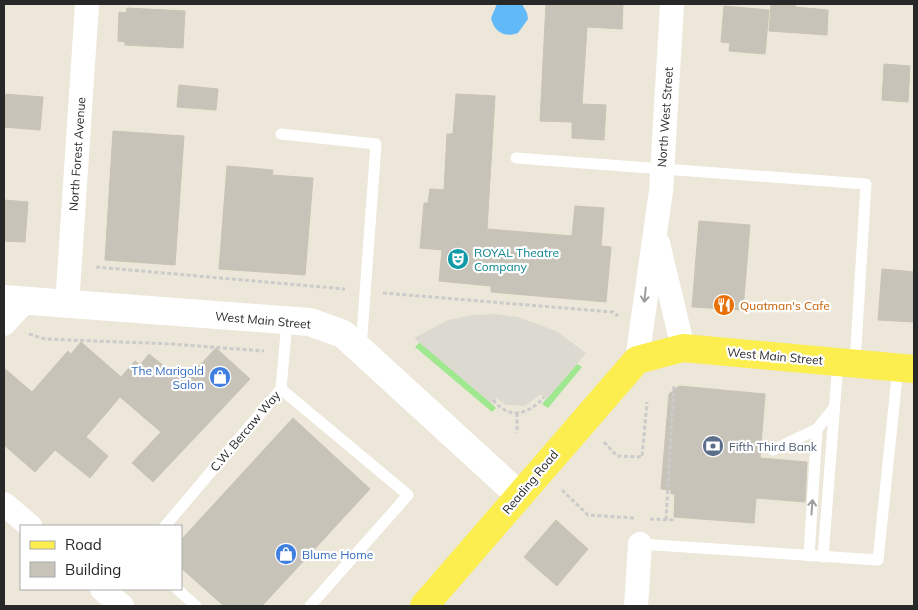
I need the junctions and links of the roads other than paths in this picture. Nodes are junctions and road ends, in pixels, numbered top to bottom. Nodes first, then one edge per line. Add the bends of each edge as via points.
1 (87, 4) edge
2 (672, 4) edge
3 (280, 134) dead end
4 (516, 158) dead end
5 (662, 168) junction
6 (654, 229) junction
7 (14, 300) edge
8 (66, 305) junction
9 (287, 320) junction
10 (13, 328) edge
11 (683, 348) junction
12 (360, 349) junction
13 (637, 360) junction
14 (847, 363) junction
15 (906, 368) edge
16 (281, 389) junction
17 (834, 408) junction
18 (817, 429) junction
19 (773, 450) dead end
20 (519, 495) junction
21 (4, 504) edge
22 (29, 525) edge
23 (166, 525) edge
24 (640, 544) joint
25 (809, 556) junction
26 (823, 556) junction
27 (178, 590) edge
28 (196, 606) edge
29 (310, 606) edge
30 (424, 606) edge
31 (636, 606) edge

1 - 8 street, North Forest Avenue
2 - 5 street, North West Street
3 - 12 lane via 376,144
4 - 5 lane
5 - 6 street, North West Street
5 - 14 lane via 866,184
6 - 11 street, North West Street
6 -> 13 street, North West Street
7 - 8 main road, West Main Street
7 - 10 street
8 - 9 main road, West Main Street
9 - 12 main road, West Main Street via 310,322 343,334
9 - 16 lane, C.W. Bercaw Way
11 - 13 main road, West Main Street
11 - 14 main road, West Main Street
12 - 20 main road, West Main Street
13 - 20 main road, Reading Road
14 - 15 main road, West Main Street
14 - 17 lane
15 - 26 lane via 878,560
16 - 23 lane, C.W. Bercaw Way
16 - 29 lane via 408,495
17 - 18 lane
17 - 26 lane
18 - 19 lane
25 -> 18 lane
20 - 30 main road, Reading Road
21 - 22 street
24 - 25 lane
24 - 31 street
25 - 26 lane
27 - 28 lane

